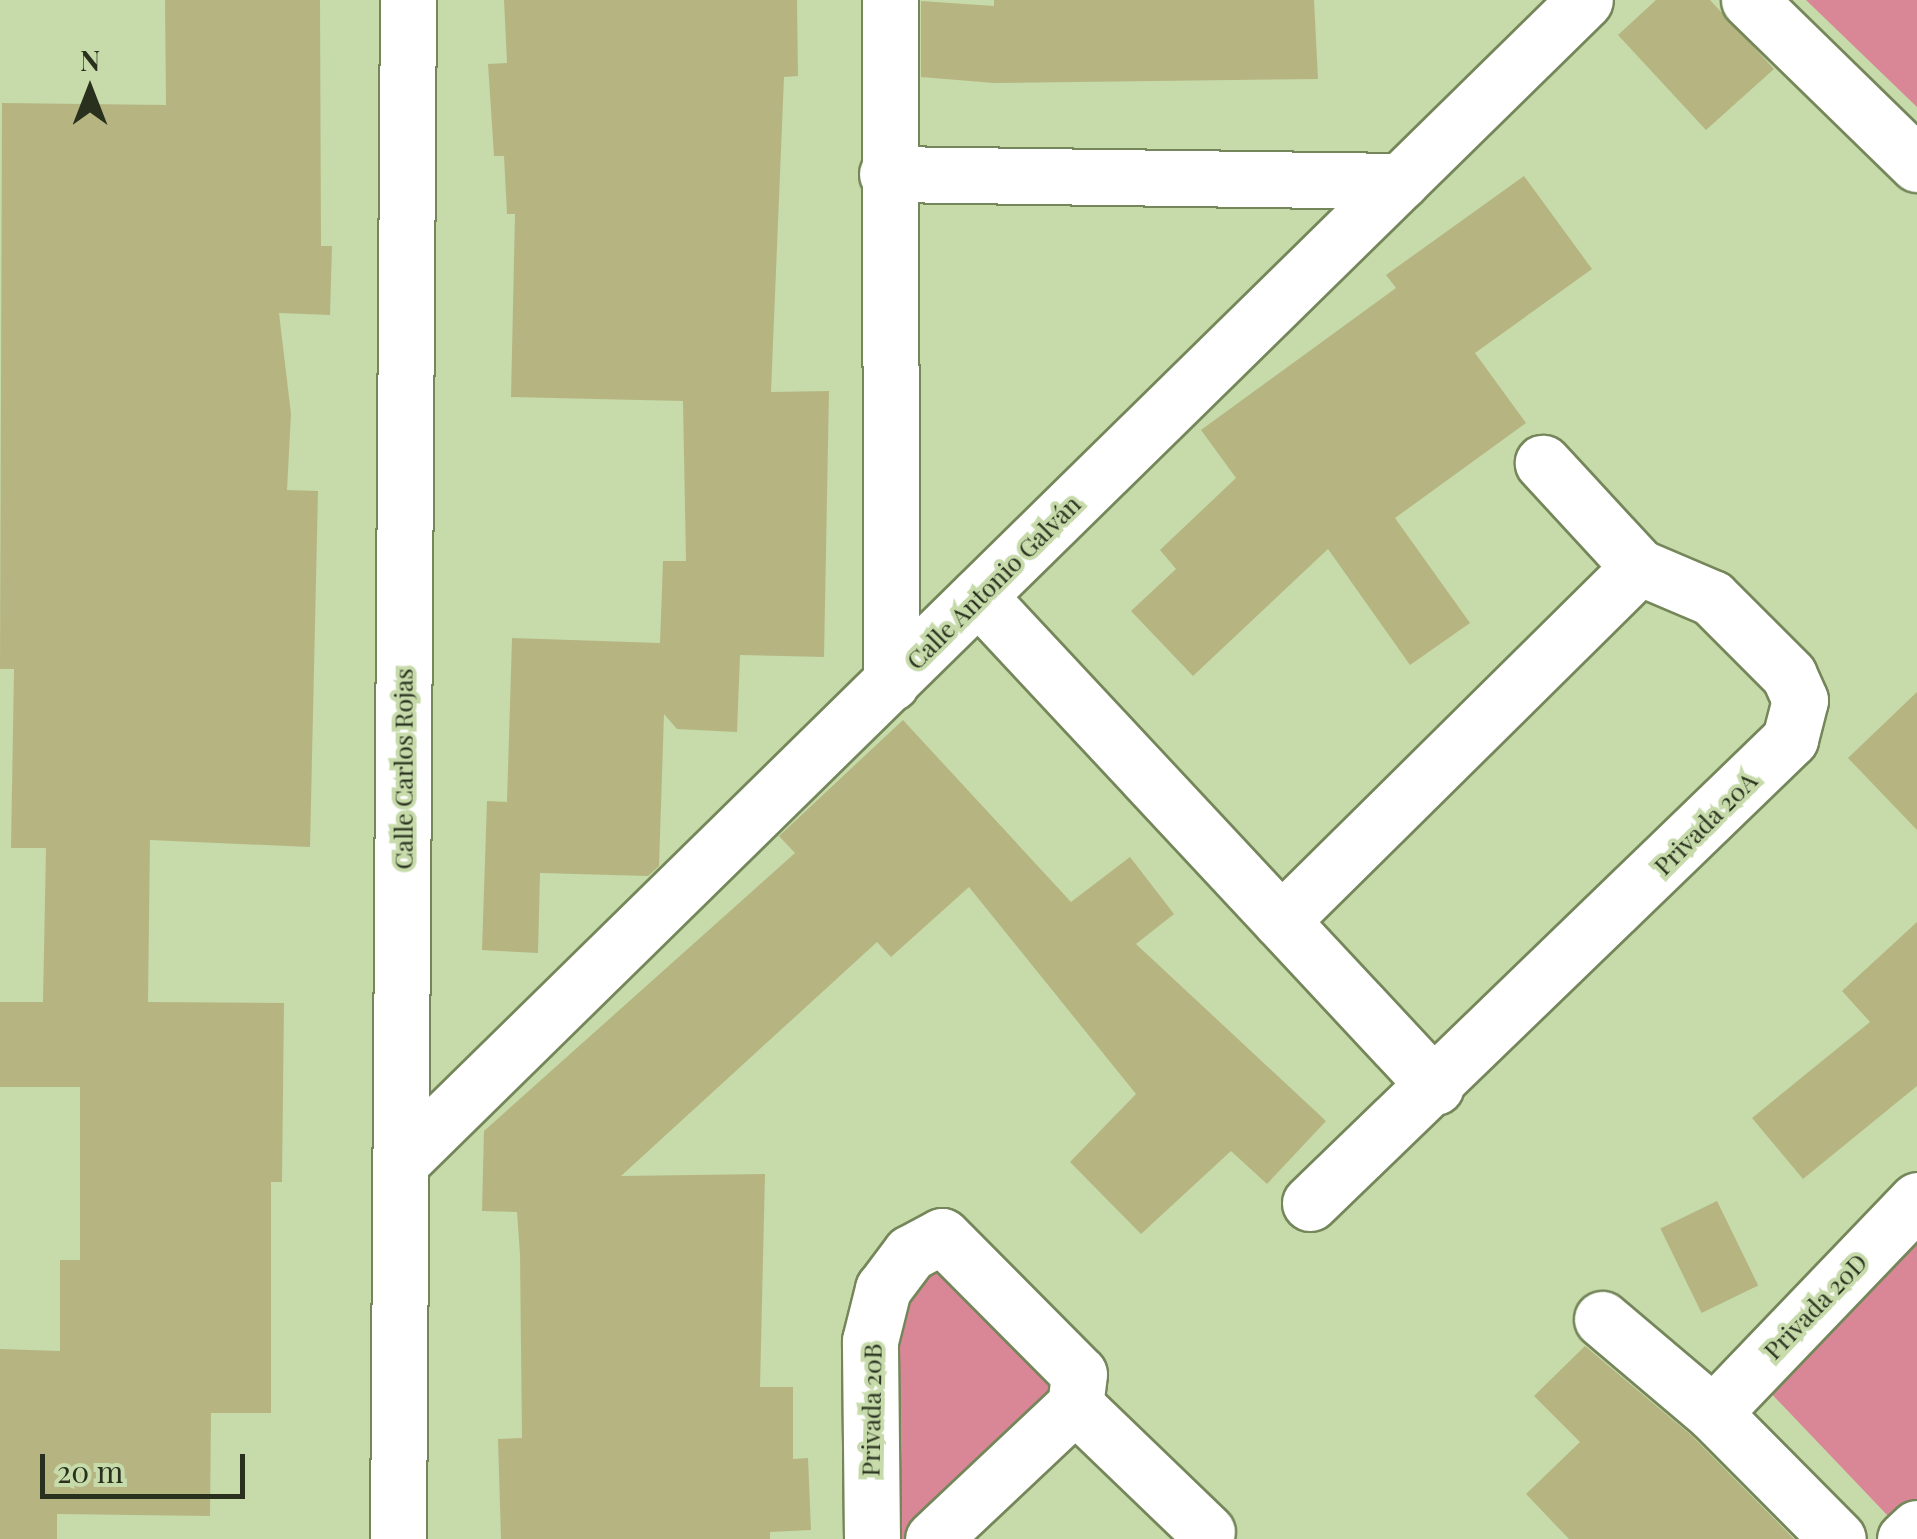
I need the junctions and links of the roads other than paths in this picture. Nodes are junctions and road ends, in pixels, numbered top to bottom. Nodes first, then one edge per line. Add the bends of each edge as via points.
1 (408, 0) edge
2 (890, 0) edge
3 (1585, 0) edge
4 (1750, 0) edge
5 (1917, 164) edge
6 (887, 174) junction
7 (1401, 181) junction
8 (1543, 463) dead end
9 (1638, 568) junction
10 (978, 596) junction
11 (891, 682) junction
12 (1281, 920) junction
13 (1436, 1087) junction
14 (400, 1163) junction
15 (1917, 1200) edge
16 (1310, 1203) dead end
17 (1602, 1319) dead end
18 (1075, 1405) junction
19 (1713, 1413) junction
20 (1917, 1528) edge
21 (1207, 1532) dead end
22 (398, 1539) edge
23 (872, 1539) edge
24 (933, 1539) edge
25 (1838, 1539) edge
26 (1905, 1539) edge

1 - 14 street, Calle Carlos Rojas
2 - 6 street
3 - 7 street, Calle Antonio Galván
4 - 5 street
6 - 7 street
6 - 11 street
7 - 10 street, Calle Antonio Galván
8 - 9 street, Privada 20A
9 - 12 street
9 - 13 street, Privada 20A via 1712,598 1789,674 1800,700 1790,740
10 - 11 street, Calle Antonio Galván
10 - 12 street
11 - 14 street, Calle Antonio Galván
12 - 13 street
13 - 16 street, Privada 20A
14 - 22 street, Calle Carlos Rojas
15 - 19 street, Privada 20D
17 - 19 street
18 - 21 street
18 - 23 street, Privada 20B via 1079,1374 942,1236 910,1253 883,1288 870,1341
18 - 24 street
19 - 25 street
20 - 26 street

